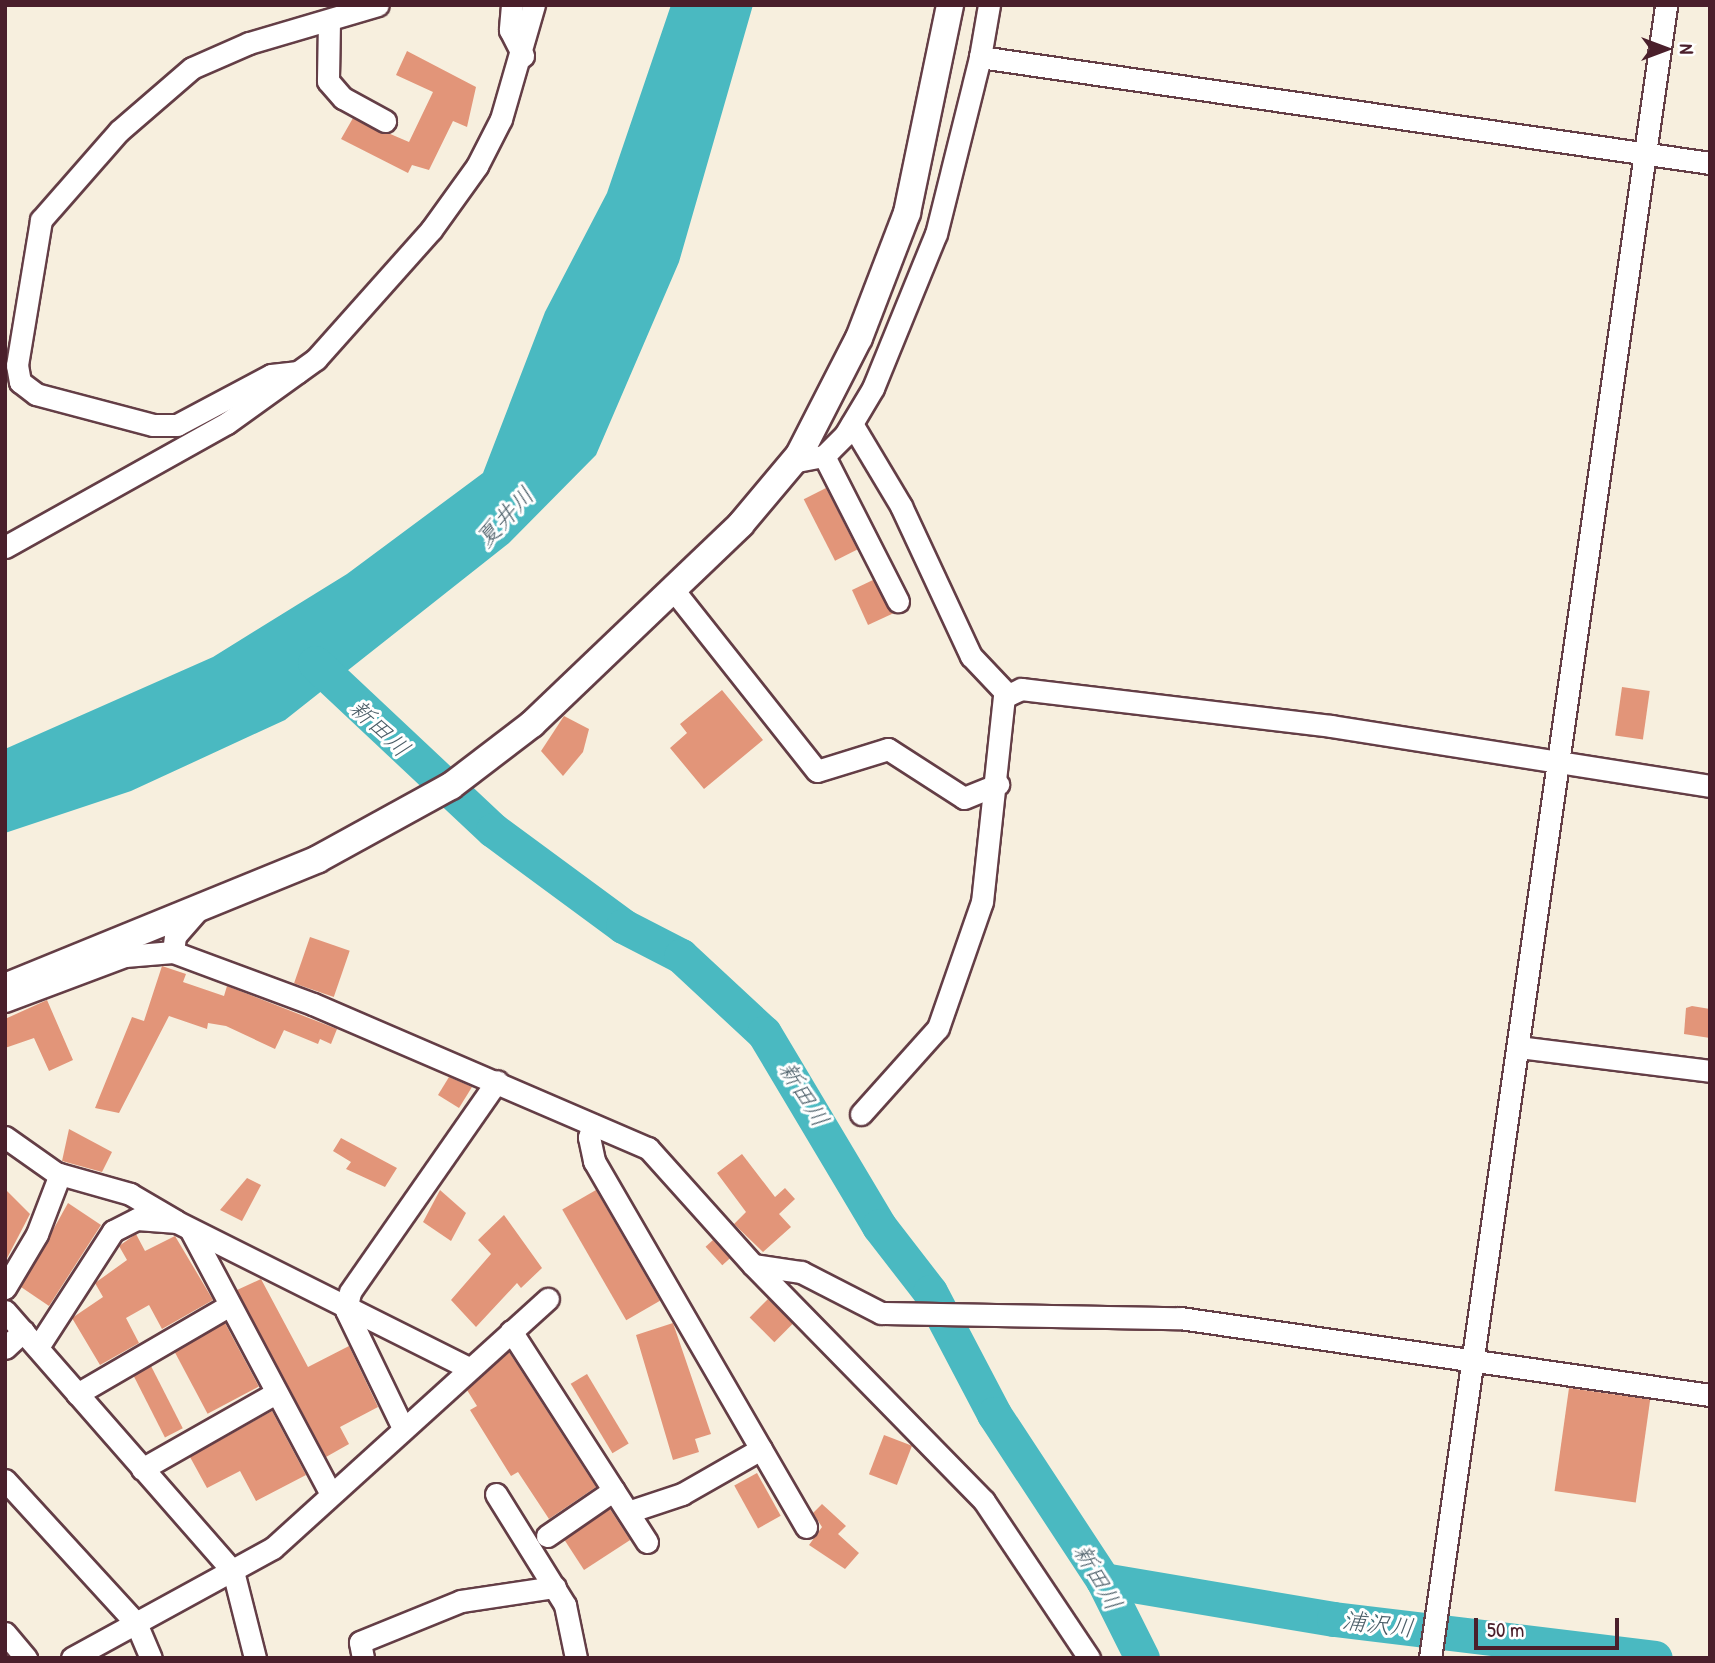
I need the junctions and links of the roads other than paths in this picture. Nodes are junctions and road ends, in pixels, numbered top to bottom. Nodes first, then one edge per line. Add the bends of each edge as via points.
1 (378, 5) edge
2 (512, 5) edge
3 (534, 5) edge
4 (950, 5) edge
5 (989, 5) edge
6 (1666, 5) edge
7 (329, 21) junction
8 (523, 57) junction
9 (980, 58) junction
10 (385, 121) dead end
11 (1645, 153) junction
12 (1710, 163) edge
13 (298, 372) junction
14 (852, 424) junction
15 (824, 456) junction
16 (792, 462) junction
17 (5, 547) edge
18 (675, 592) junction
19 (898, 601) dead end
20 (1008, 695) junction
21 (1558, 765) junction
22 (998, 785) junction
23 (1710, 786) edge
24 (196, 912) junction
25 (173, 952) junction
26 (5, 987) edge
27 (5, 1000) edge
28 (1518, 1047) junction
29 (1710, 1071) edge
30 (497, 1081) junction
31 (861, 1114) dead end
32 (593, 1125) junction
33 (5, 1137) edge
34 (60, 1174) junction
35 (184, 1226) junction
36 (753, 1265) junction
37 (5, 1288) edge
38 (548, 1299) dead end
39 (229, 1305) junction
40 (346, 1310) junction
41 (5, 1311) edge
42 (23, 1331) junction
43 (511, 1332) junction
44 (38, 1347) junction
45 (5, 1348) edge
46 (1473, 1364) junction
47 (468, 1368) junction
48 (276, 1393) junction
49 (77, 1394) junction
50 (1710, 1395) edge
51 (403, 1428) junction
52 (761, 1448) junction
53 (142, 1469) junction
54 (5, 1480) edge
55 (614, 1490) junction
56 (331, 1494) junction
57 (496, 1494) dead end
58 (628, 1512) junction
59 (806, 1527) dead end
60 (547, 1536) dead end
61 (647, 1542) dead end
62 (233, 1572) junction
63 (555, 1587) junction
64 (136, 1623) junction
65 (5, 1633) edge
66 (1433, 1641) edge
67 (26, 1658) edge
68 (72, 1658) edge
69 (151, 1658) edge
70 (255, 1658) edge
71 (363, 1658) edge
72 (576, 1658) edge
73 (1089, 1658) edge

1 - 7 street
2 - 8 street via 510,30
3 - 8 street
4 - 16 street via 907,213 859,338
5 - 9 street
6 - 11 street
7 - 10 street via 328,81 343,98
7 - 13 street via 249,43 192,68 128,122 57,199 41,220 17,365 20,382 36,394 153,425 177,425 258,381
8 - 13 street via 501,119 458,195
9 - 11 street
9 - 14 street via 936,234
11 - 12 street
11 - 21 street
13 - 17 street via 227,423
14 - 15 street
14 - 20 street via 901,506 971,656
15 - 16 street
15 - 19 street
16 - 18 street
18 - 22 street via 817,771 888,749 964,798
18 - 24 street via 496,753 396,821
20 - 21 street via 1046,691 1303,723
20 - 22 street
21 - 23 street
21 - 28 street
22 - 31 street via 982,902 938,1028
24 - 25 street via 175,936
24 - 26 street
25 - 27 street via 125,956
25 - 30 street
28 - 29 street
28 - 46 street
30 - 32 street
30 - 40 street via 351,1292
32 - 36 street via 648,1148
32 - 52 street via 589,1137 594,1161
33 - 34 street
34 - 35 street via 130,1194
34 - 37 street via 37,1234
35 - 39 street
35 - 40 street
35 - 44 street via 136,1219 113,1231
36 - 46 street via 801,1272 881,1313 1180,1318
36 - 73 street via 984,1501
38 - 43 street
39 - 48 street
39 - 49 street
40 - 47 street
40 - 51 street
41 - 42 street
42 - 44 street
42 - 45 street
43 - 47 street
43 - 55 street
44 - 49 street
46 - 50 street
46 - 66 street
47 - 51 street
48 - 53 street
48 - 56 street
49 - 53 street
51 - 56 street
52 - 58 street via 671,1499
52 - 59 street
53 - 62 street
54 - 64 street
55 - 58 street
55 - 60 street
56 - 62 street via 273,1548
57 - 63 street
58 - 61 street
62 - 64 street
62 - 70 street
63 - 71 street via 461,1601 360,1642
63 - 72 street
64 - 68 street
64 - 69 street
65 - 67 street

